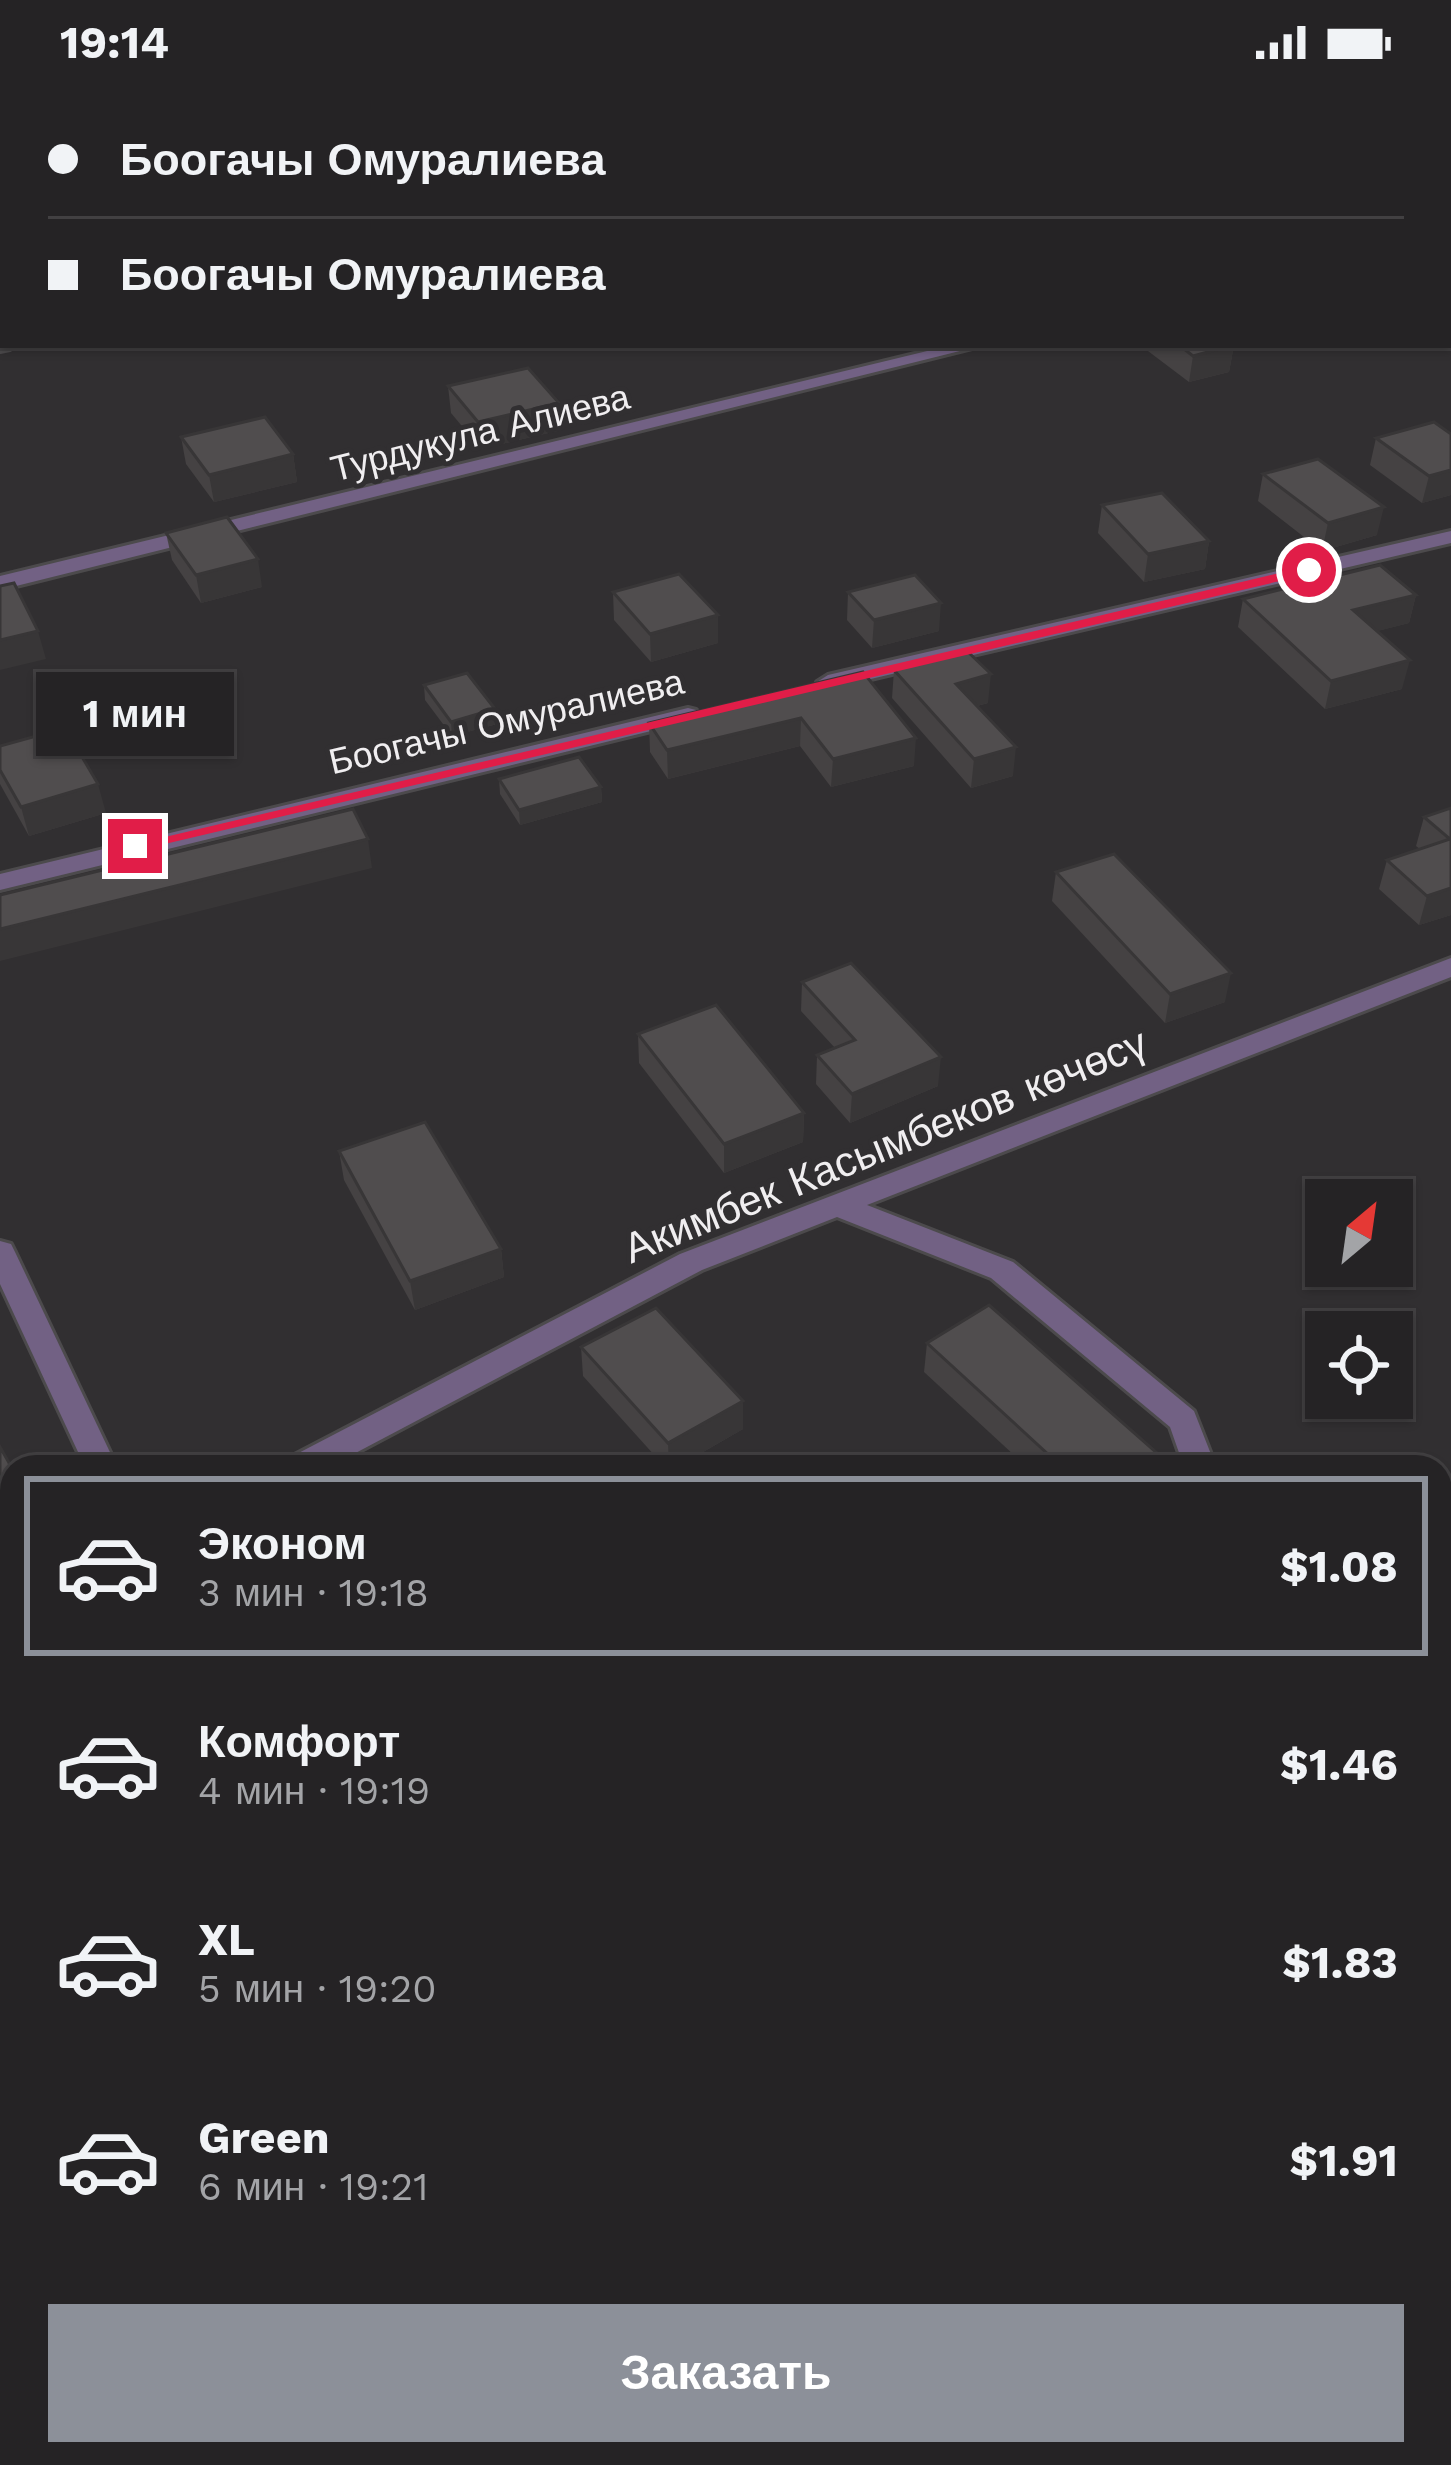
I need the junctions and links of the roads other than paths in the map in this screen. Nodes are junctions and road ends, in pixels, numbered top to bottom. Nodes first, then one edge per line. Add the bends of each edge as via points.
1 (963, 348) edge
2 (1451, 536) edge
3 (0, 583) edge
4 (813, 686) edge
5 (720, 708) edge
6 (0, 881) edge
7 (1451, 967) edge
8 (839, 1205) junction
9 (0, 1252) edge
10 (95, 1455) edge
11 (323, 1455) edge
12 (1196, 1455) edge

1 - 3 street, Турдукула Алиева
2 - 4 street
5 - 6 street, Боогачы Омуралиева
7 - 8 street, Акимбек Касымбеков көчөсү
8 - 11 street, Акимбек Касымбеков көчөсү via 691,1262
8 - 12 street via 1002,1270 1183,1420
9 - 10 street

